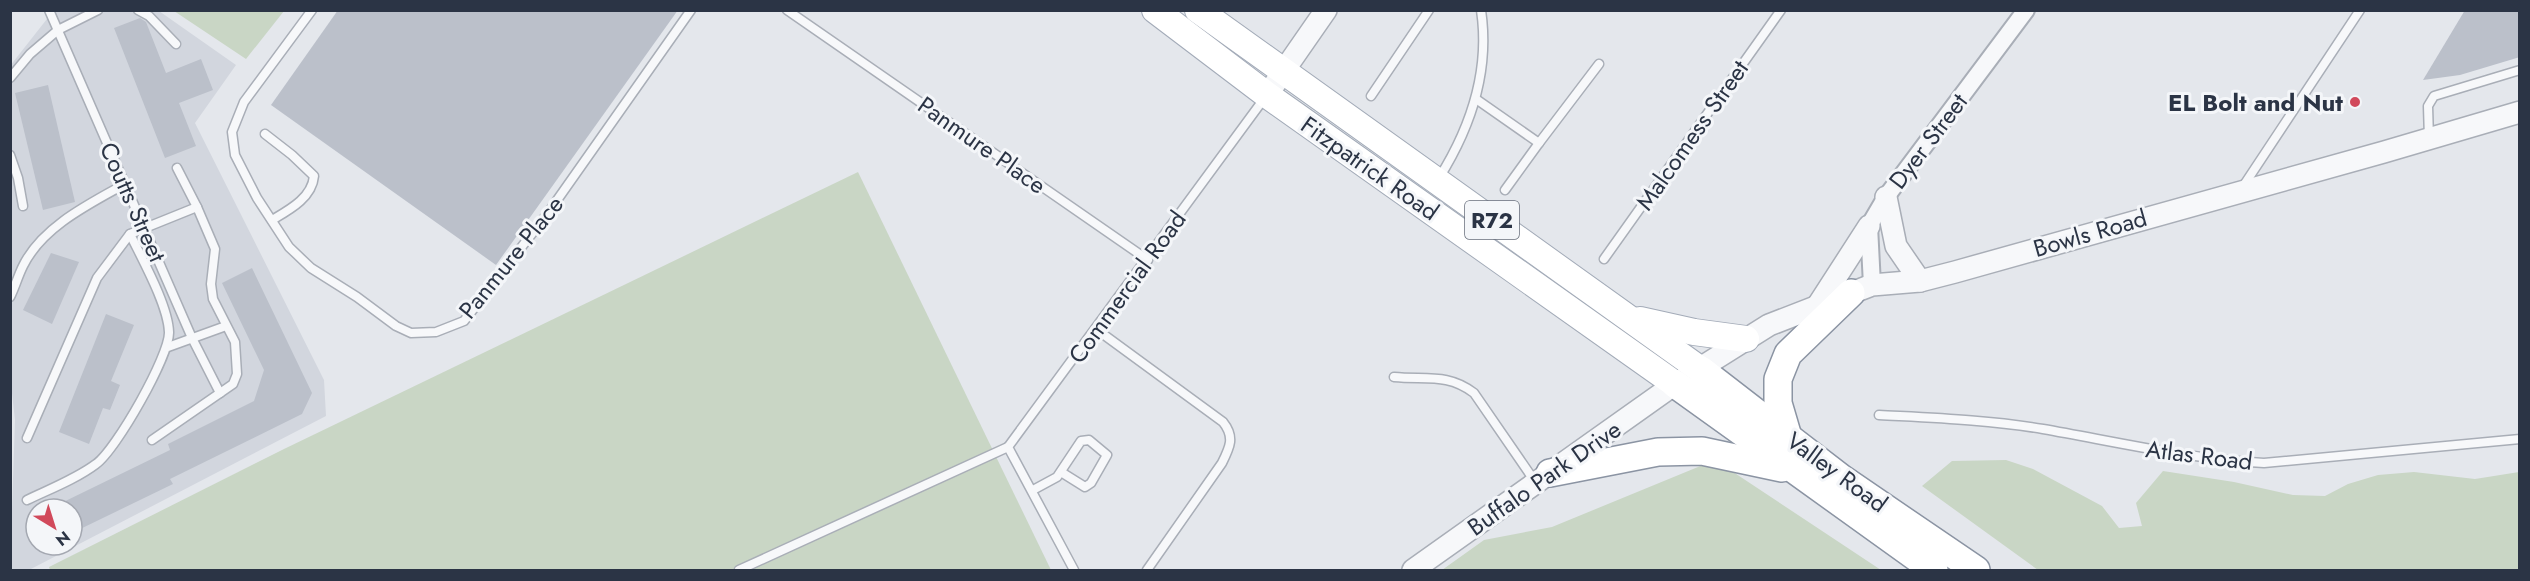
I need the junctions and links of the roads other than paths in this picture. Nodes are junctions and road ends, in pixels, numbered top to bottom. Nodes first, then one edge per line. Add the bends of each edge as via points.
1 (49, 10) edge
2 (98, 10) edge
3 (138, 10) edge
4 (312, 10) edge
5 (691, 10) edge
6 (787, 10) edge
7 (1155, 10) edge
8 (1198, 10) edge
9 (1326, 10) edge
10 (1429, 10) edge
11 (1481, 10) edge
12 (1780, 10) edge
13 (2026, 10) edge
14 (2360, 10) edge
15 (57, 30) junction
16 (176, 44) dead end
17 (1599, 64) dead end
18 (2520, 70) edge
19 (1283, 72) junction
20 (10, 78) edge
21 (1267, 95) junction
22 (1371, 96) dead end
23 (1476, 99) junction
24 (2520, 112) edge
25 (265, 134) dead end
26 (2429, 139) junction
27 (1539, 143) junction
28 (10, 155) edge
29 (177, 168) dead end
30 (1437, 181) junction
31 (125, 184) junction
32 (1505, 190) dead end
33 (2240, 192) junction
34 (1886, 197) junction
35 (23, 206) dead end
36 (197, 207) junction
37 (272, 220) junction
38 (1869, 226) junction
39 (144, 228) junction
40 (130, 234) junction
41 (1604, 259) dead end
42 (1148, 260) junction
43 (1920, 281) junction
44 (1861, 289) junction
45 (10, 297) edge
46 (1818, 305) junction
47 (1631, 318) junction
48 (226, 326) junction
49 (1096, 329) junction
50 (192, 339) junction
51 (1746, 339) junction
52 (168, 347) junction
53 (1701, 370) junction
54 (1394, 377) dead end
55 (1675, 384) junction
56 (220, 393) junction
57 (1879, 415) dead end
58 (1788, 437) junction
59 (27, 438) dead end
60 (2520, 439) edge
61 (152, 440) dead end
62 (1008, 447) junction
63 (1795, 471) junction
64 (1061, 472) junction
65 (1543, 478) junction
66 (1033, 490) junction
67 (33, 497) edge
68 (739, 570) edge
69 (1074, 570) edge
70 (1147, 570) edge
71 (1413, 570) edge
72 (1934, 570) edge
73 (1976, 570) edge

1 - 15 lane, Coutts Street
2 - 15 lane
3 - 16 lane
4 - 37 lane, Panmure Place via 244,102 232,132 235,155
5 - 37 lane, Panmure Place via 548,213 464,321 436,332 411,333 396,326 310,268 289,247
6 - 42 lane, Panmure Place
7 - 21 main road, Fitzpatrick Road / R72
8 - 19 main road, Fitzpatrick Road / R72
9 - 19 street, Commercial Road
10 - 22 lane
11 - 23 lane via 1485,36
12 - 41 lane, Malcomess Street
13 - 34 street, Dyer Street
14 - 33 lane
15 - 20 lane
15 - 31 lane, Coutts Street
17 - 27 lane
18 - 26 lane via 2434,96 2428,106
19 - 21 street, Commercial Road
19 - 30 main road, Fitzpatrick Road / R72
21 - 42 lane, Commercial Road
21 - 55 main road, Fitzpatrick Road / R72
23 - 27 lane
23 - 30 lane via 1454,155
24 - 26 street, Bowls Road
25 - 37 lane via 314,176 314,184 305,196
26 - 33 street, Bowls Road
27 - 32 lane
28 - 35 lane
29 - 36 lane
30 - 47 main road, Fitzpatrick Road / R72
31 - 39 lane, Coutts Street
31 - 45 lane via 78,211 44,238 24,264
33 - 43 street, Bowls Road
34 - 38 street, Dyer Street
34 - 43 street via 1896,246
36 - 39 lane
36 - 48 lane via 215,249 213,299
38 - 44 street
38 - 46 street
39 - 40 lane
39 - 50 lane, Coutts Street
40 - 52 lane via 169,326
40 - 59 lane via 97,278
42 - 49 lane, Commercial Road
43 - 44 street, Bowls Road
44 - 46 street, Bowls Road
44 - 58 highway via 1788,354 1778,379 1778,404
46 - 51 street, Bowls Road
47 - 51 main road
47 - 53 main road, Fitzpatrick Road / R72
48 - 50 lane
48 - 56 lane via 235,342 237,374
49 - 62 lane, Commercial Road
49 - 70 lane via 1223,422 1231,437 1222,463
50 - 52 lane
50 - 56 lane, Coutts Street
51 - 53 street, Bowls Road
52 - 67 lane via 120,437 98,463
53 - 55 street, Bowls Road
53 - 58 highway, Valley Road / R72
54 - 65 lane via 1449,379 1461,384 1474,393
55 - 63 highway, Valley Road / R72
55 - 65 street, Buffalo Park Drive
56 - 61 lane
57 - 60 lane, Atlas Road via 1949,418 2041,429 2142,449 2264,463
58 - 73 highway, Valley Road / R72
62 - 66 lane
62 - 68 lane
63 - 65 highway via 1702,451 1658,452
63 - 72 highway, Valley Road / R72
64 - 64 lane via 1082,441 1089,440 1107,455 1089,486 1081,486
64 - 66 lane
65 - 71 street, Buffalo Park Drive
66 - 69 lane

